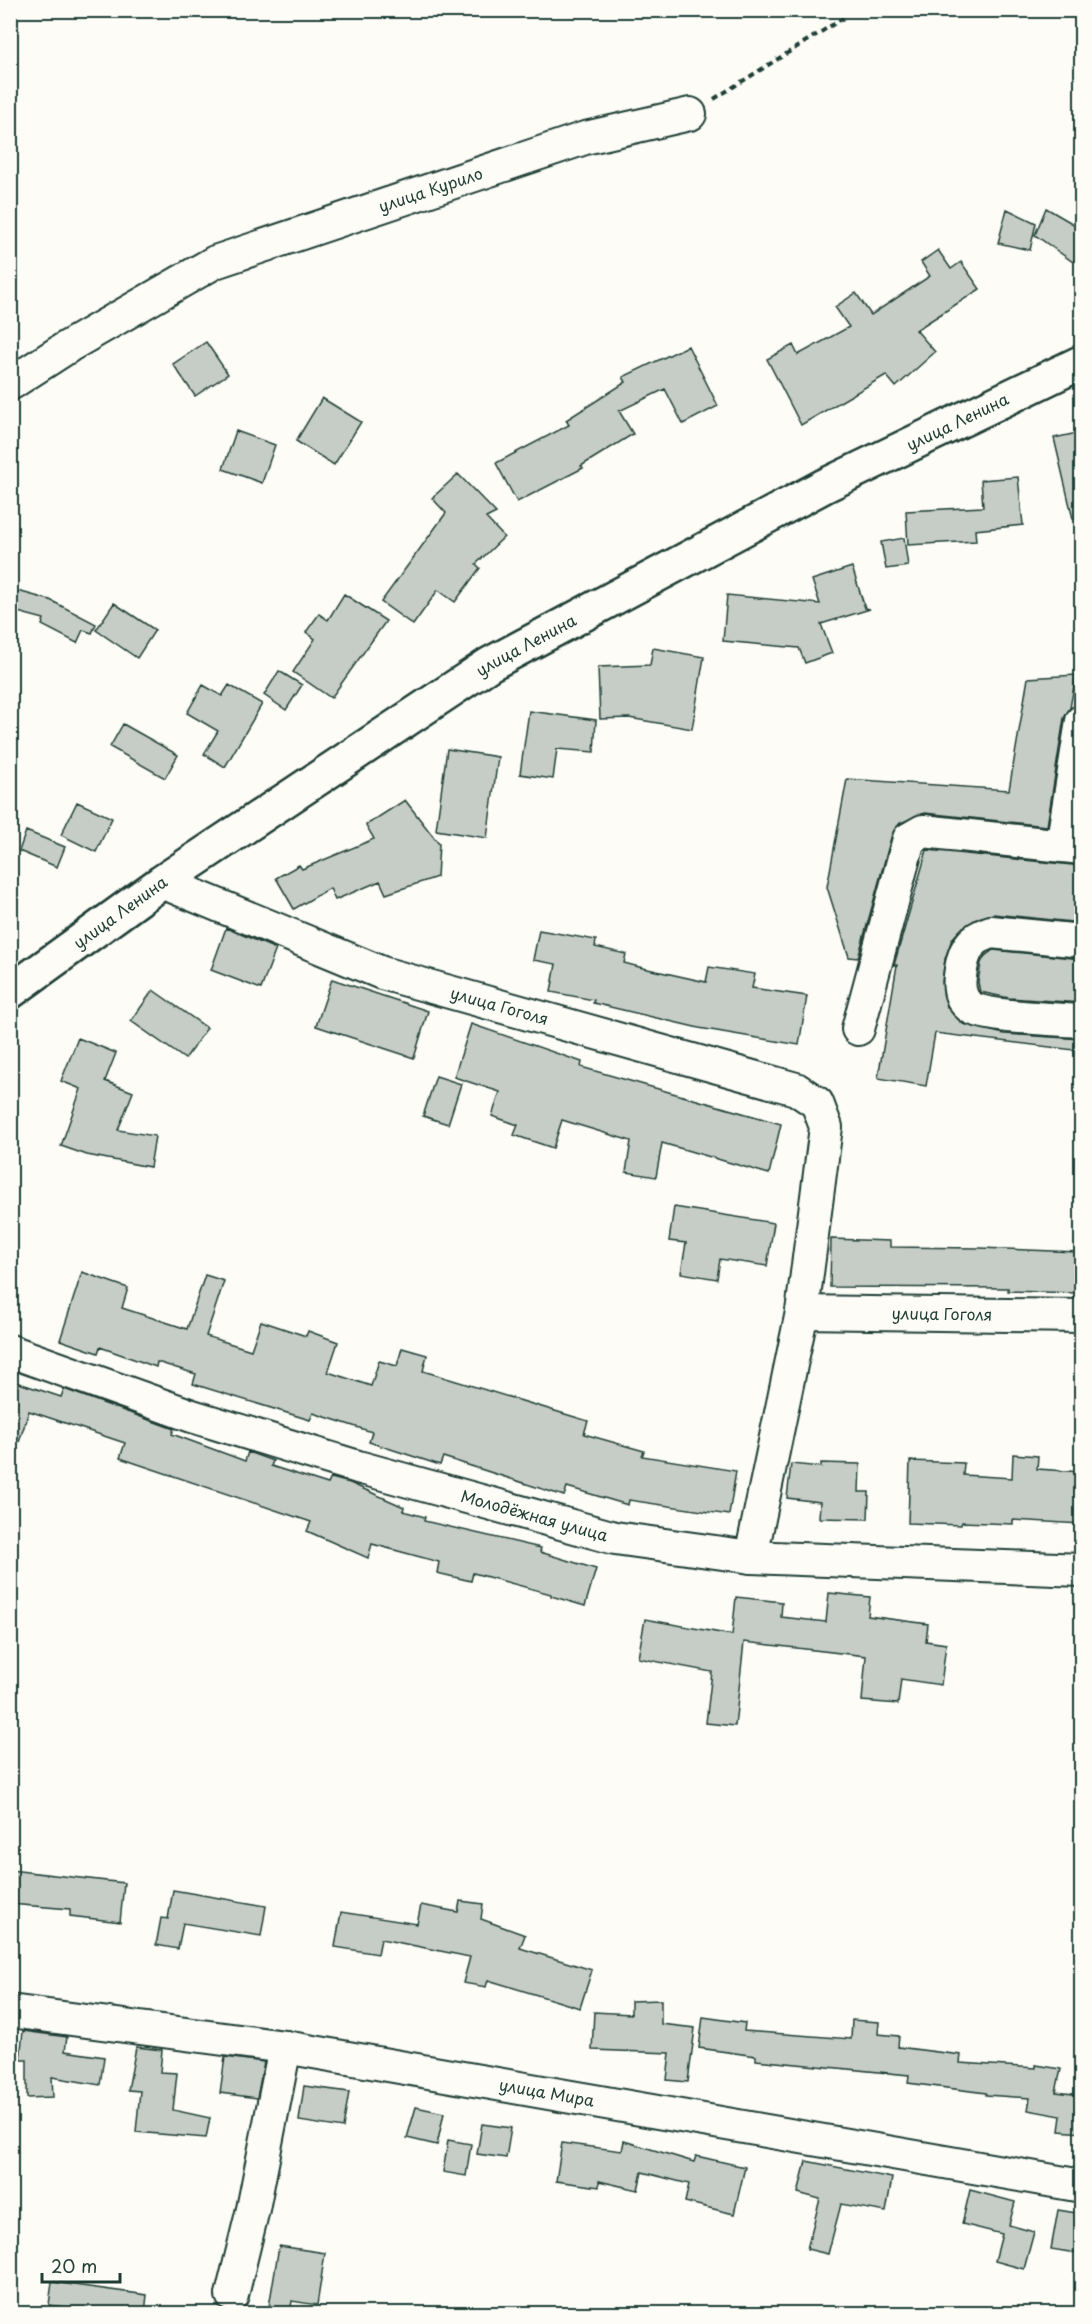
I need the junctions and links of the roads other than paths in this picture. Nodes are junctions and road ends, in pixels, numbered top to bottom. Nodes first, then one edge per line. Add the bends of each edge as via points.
1 (690, 114) road end
2 (1082, 362) edge
3 (10, 384) edge
4 (1082, 721) edge
5 (1072, 847) edge
6 (162, 882) junction
7 (1082, 941) edge
8 (10, 992) edge
9 (1082, 1021) edge
10 (858, 1029) dead end
11 (802, 1312) junction
12 (1082, 1316) edge
13 (10, 1351) edge
14 (751, 1557) junction
15 (1082, 1570) edge
16 (10, 2011) edge
17 (285, 2047) junction
18 (1082, 2186) edge
19 (232, 2295) dead end

1 - 3 street, улица Курило via 585,138 215,262
2 - 6 main road, улица Ленина via 824,486 490,664
4 - 5 street
5 - 10 street via 923,831 909,839
6 - 8 main road, улица Ленина
6 - 11 street, улица Гоголя via 382,973 796,1089 817,1103 826,1127
7 - 9 street via 991,932 979,936 966,948 958,980 962,996 971,1007 990,1013
11 - 12 street, улица Гоголя
11 - 14 street
13 - 14 street, Молодёжная улица via 192,1416 369,1470 615,1538
14 - 15 street, Молодёжная улица
16 - 17 street, улица Мира
17 - 18 street, улица Мира
17 - 19 street via 254,2209

